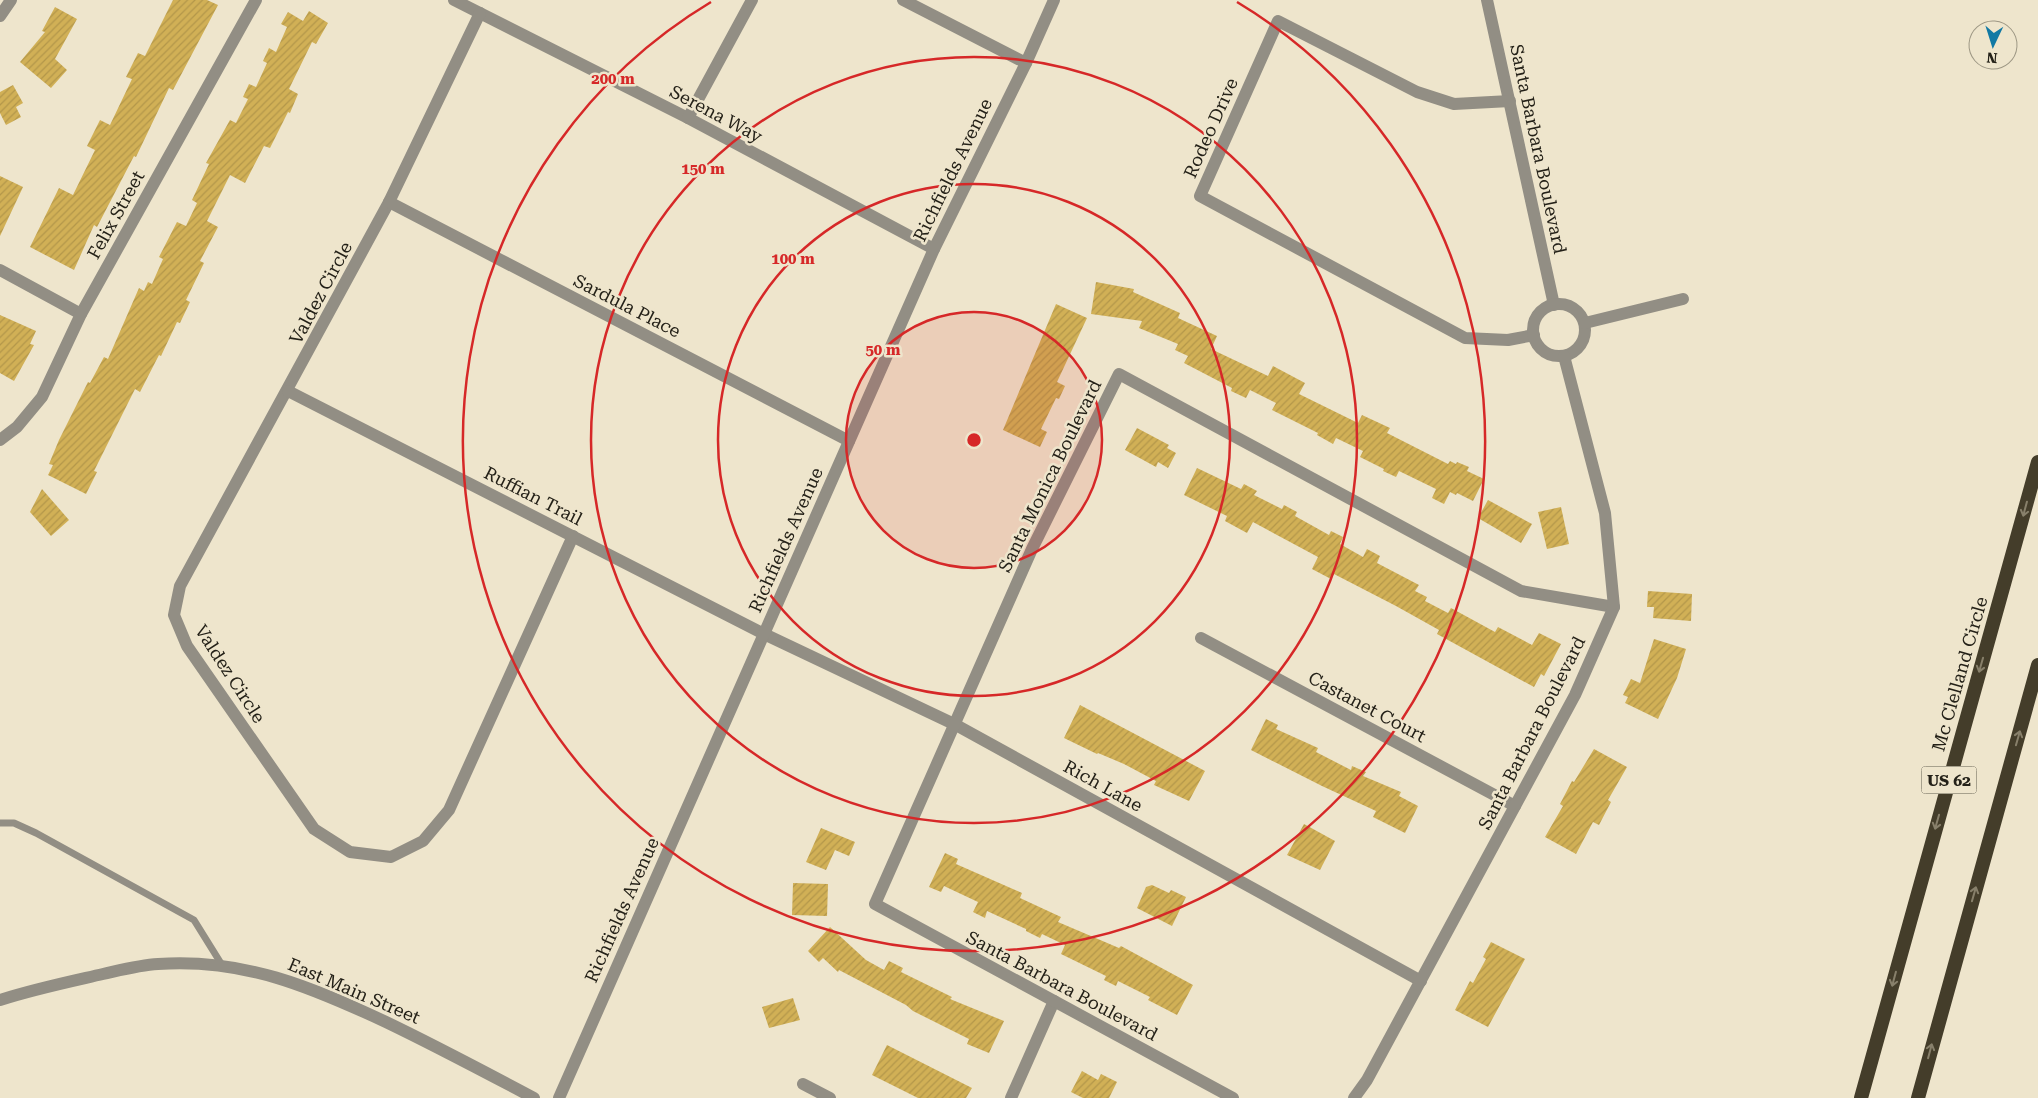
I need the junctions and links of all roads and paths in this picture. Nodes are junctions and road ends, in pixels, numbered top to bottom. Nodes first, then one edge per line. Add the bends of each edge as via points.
1 (11, 0) edge
2 (256, 0) edge
3 (454, 0) edge
4 (752, 0) edge
5 (903, 0) edge
6 (1054, 0) edge
7 (1487, 0) edge
8 (480, 13) junction
9 (0, 16) edge
10 (1026, 62) junction
11 (1510, 101) junction
12 (688, 118) junction
13 (389, 202) junction
14 (934, 249) junction
15 (0, 270) edge
16 (1683, 299) dead end
17 (1554, 305) junction
18 (81, 314) junction
19 (1584, 324) junction
20 (1534, 335) junction
21 (1564, 356) junction
22 (288, 391) junction
23 (0, 440) edge
24 (849, 441) junction
25 (2038, 462) edge
26 (572, 536) junction
27 (1614, 607) junction
28 (762, 634) junction
29 (1201, 638) dead end
30 (2038, 665) edge
31 (956, 725) junction
32 (1515, 806) junction
33 (0, 823) edge
34 (875, 904) joint
35 (222, 965) junction
36 (1421, 980) junction
37 (0, 1000) edge
38 (1054, 1001) junction
39 (803, 1084) dead end
40 (534, 1098) edge
41 (559, 1098) edge
42 (830, 1098) edge
43 (1011, 1098) edge
44 (1233, 1098) edge
45 (1354, 1098) edge
46 (1861, 1098) edge
47 (1918, 1098) edge

1 - 9 street
2 - 18 street, Felix Street
3 - 8 street, Serena Way
4 - 12 street
5 - 10 street
6 - 10 street, Richfields Avenue
7 - 11 street, Santa Barbara Boulevard
8 - 12 street, Serena Way
8 - 13 street, Valdez Circle
10 - 14 street, Richfields Avenue
11 - 17 street, Santa Barbara Boulevard
11 - 20 street, Rodeo Drive via 1454,104 1417,92 1278,21 1200,196 1465,338 1508,340
12 - 14 street, Serena Way
13 - 22 street, Valdez Circle
13 - 24 street, Sardula Place
14 - 24 street, Richfields Avenue
15 - 18 street
16 - 19 street
17 - 19 street via 1561,304 1576,310
17 - 20 street via 1540,313
18 - 23 street, Felix Street via 42,397 17,428
19 - 21 street via 1582,344
20 - 21 street via 1542,349
21 - 27 street, Santa Barbara Boulevard via 1605,513
22 - 26 street, Ruffian Trail
22 - 26 street, Valdez Circle via 180,586 174,615 187,646 314,829 350,852 391,857 423,841 449,810
24 - 28 street, Richfields Avenue
25 -> 46 highway, Mc Clelland Circle / US 62
26 - 28 street, Ruffian Trail
27 - 31 street, Santa Monica Boulevard via 1521,591 1119,374 1032,549
27 - 32 street, Santa Barbara Boulevard via 1575,695
28 - 31 street, Rich Lane
28 - 41 street, Richfields Avenue
29 - 32 street, Castanet Court
47 -> 30 highway, US 62
31 - 34 street, Santa Monica Boulevard
31 - 36 street, Rich Lane
32 - 36 street, Santa Barbara Boulevard
33 - 35 lane via 14,823 36,833 194,920
34 - 38 street, Santa Barbara Boulevard
35 - 37 street, East Main Street via 177,963 132,967
35 - 40 street, East Main Street via 272,975 348,1004
36 - 45 street, Santa Barbara Boulevard
38 - 43 street
38 - 44 street, Santa Barbara Boulevard
39 - 42 street

